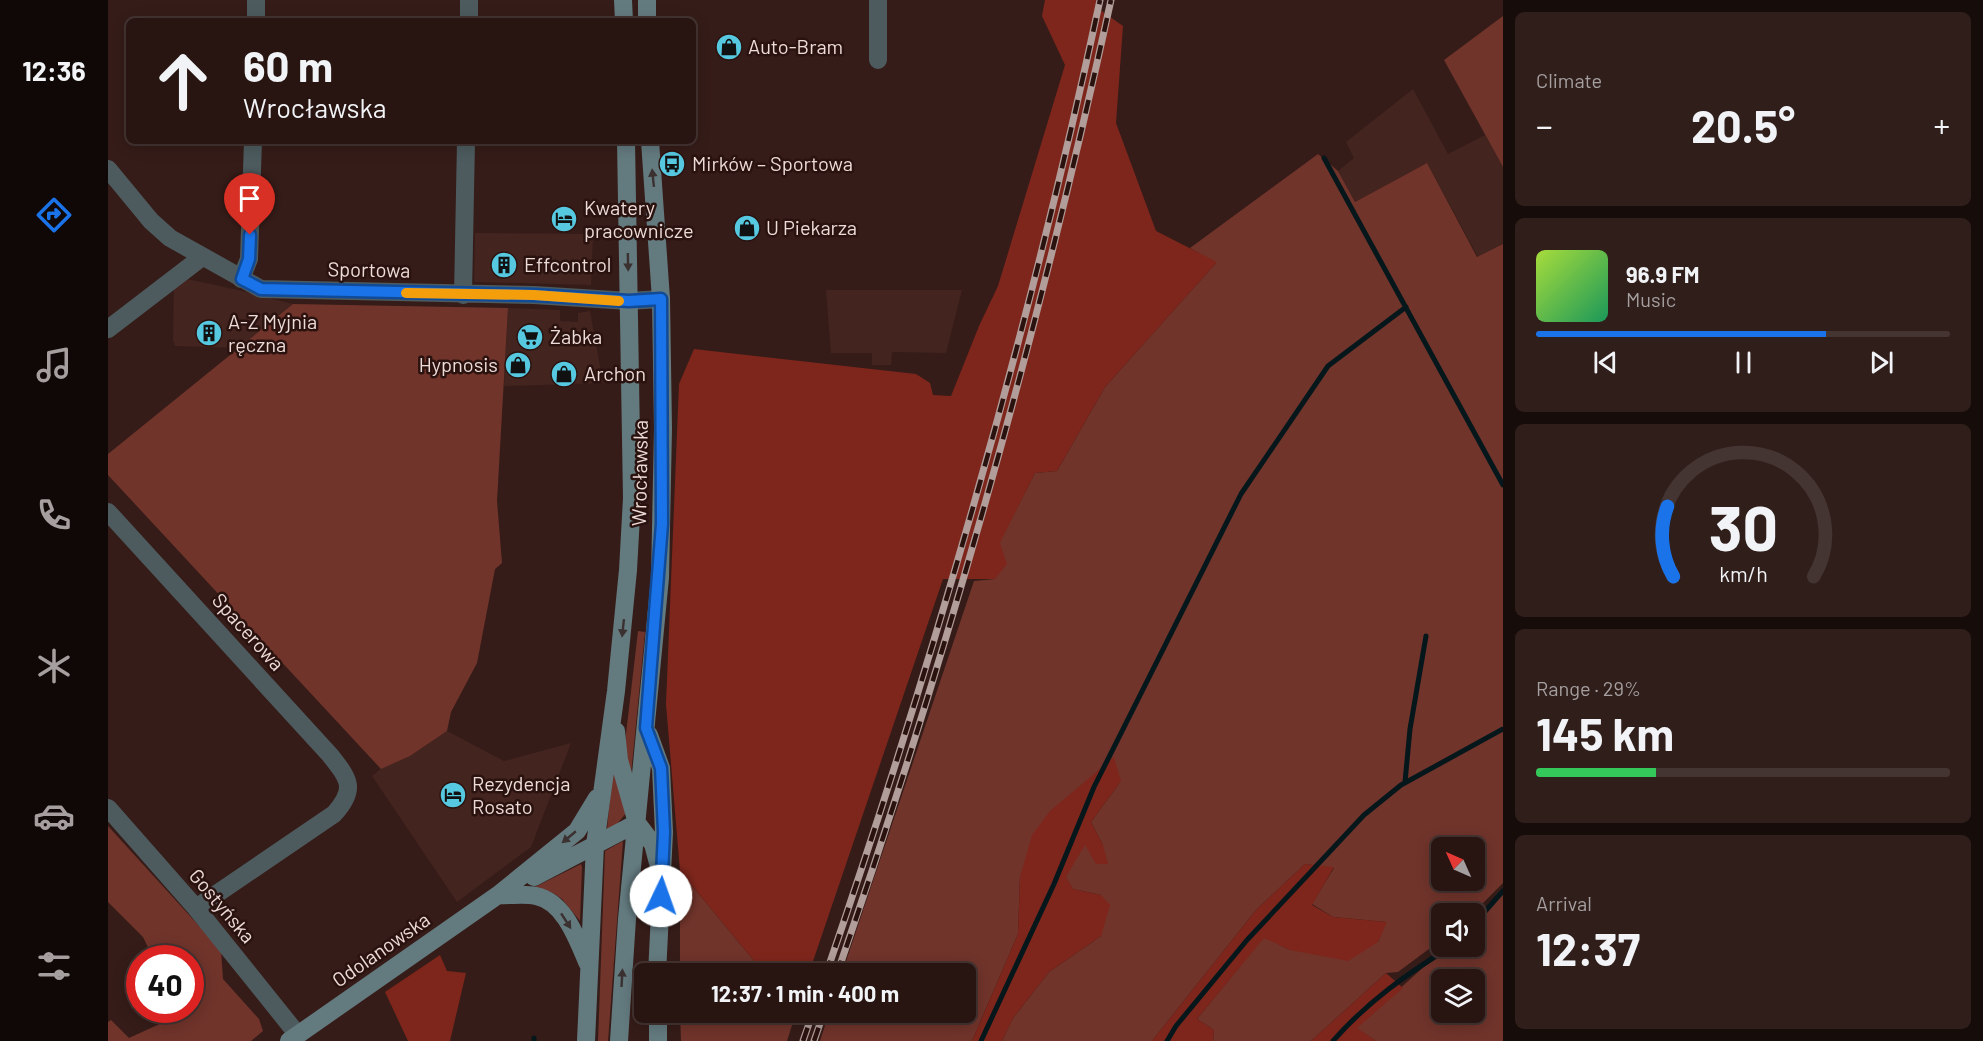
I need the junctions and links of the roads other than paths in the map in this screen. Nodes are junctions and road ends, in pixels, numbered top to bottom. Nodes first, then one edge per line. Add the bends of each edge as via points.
1 (256, 0) edge
2 (469, 0) edge
3 (623, 0) edge
4 (647, 0) edge
5 (878, 0) edge
6 (256, 18) edge
7 (469, 18) edge
8 (624, 18) edge
9 (647, 18) edge
10 (878, 60) dead end
11 (253, 144) edge
12 (466, 144) edge
13 (626, 144) edge
14 (650, 144) edge
15 (108, 169) edge
16 (202, 257) junction
17 (242, 279) junction
18 (463, 295) junction
19 (661, 299) junction
20 (629, 301) junction
21 (108, 329) edge
22 (108, 512) edge
23 (614, 709) junction
24 (646, 728) junction
25 (600, 797) junction
26 (108, 808) edge
27 (636, 812) junction
28 (595, 845) junction
29 (662, 876) junction
30 (498, 896) junction
31 (196, 908) junction
32 (658, 963) edge
33 (589, 966) junction
34 (658, 1023) edge
35 (294, 1038) edge
36 (586, 1041) edge
37 (619, 1041) edge
38 (658, 1041) edge

1 - 6 street
2 - 7 street
3 - 8 main road
4 - 9 main road
5 - 10 street
11 - 17 street via 249,259
12 - 18 street
13 -> 20 main road, Wrocławska
19 -> 14 main road, Wrocławska
15 - 16 street, Sportowa via 151,221
16 - 17 street, Sportowa
16 - 21 street
17 - 18 street, Sportowa via 261,289
18 - 20 street, Sportowa
19 - 20 street, Sportowa
19 - 24 main road, Wrocławska via 662,524
20 -> 23 main road, Wrocławska via 632,498
22 - 31 street, Spacerowa via 330,755 349,787 334,814
23 - 25 main road, Wrocławska
23 - 27 main road, Wrocławska via 619,760
24 - 27 main road, Wrocławska
24 - 29 main road via 661,768
25 - 28 main road, Wrocławska
25 -> 30 main road, Odolanowska via 577,831
26 - 31 street, Gostyńska
27 - 28 main road, Odolanowska
27 - 29 main road via 653,844
37 -> 27 main road
28 - 30 main road, Odolanowska
28 - 33 main road, Wrocławska
29 - 32 main road
30 -> 33 main road via 536,896 555,904
30 - 35 main road, Odolanowska
31 - 35 street, Gostyńska
33 - 36 main road, Wrocławska
34 - 38 main road

